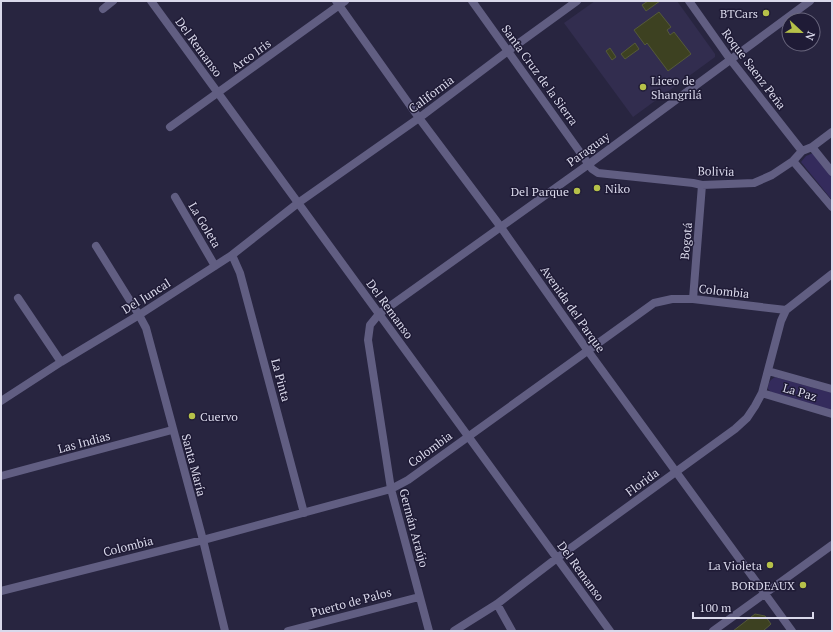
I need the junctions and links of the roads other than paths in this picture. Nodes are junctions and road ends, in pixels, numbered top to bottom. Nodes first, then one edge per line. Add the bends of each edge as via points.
1 (113, 1) edge
2 (151, 1) edge
3 (472, 1) edge
4 (577, 1) edge
5 (689, 1) edge
6 (810, 1) edge
7 (340, 3) edge
8 (103, 9) dead end
9 (508, 51) junction
10 (730, 59) junction
11 (218, 94) junction
12 (419, 118) junction
13 (170, 128) dead end
14 (832, 132) edge
15 (812, 147) junction
16 (802, 151) junction
17 (793, 161) junction
18 (588, 164) junction
19 (832, 172) edge
20 (702, 185) junction
21 (175, 197) dead end
22 (298, 203) junction
23 (832, 207) edge
24 (500, 226) junction
25 (96, 246) dead end
26 (232, 255) junction
27 (215, 266) junction
28 (832, 274) edge
29 (18, 298) dead end
30 (693, 299) junction
31 (786, 310) junction
32 (379, 314) junction
33 (139, 315) junction
34 (588, 351) junction
35 (61, 362) junction
36 (768, 371) junction
37 (832, 389) edge
38 (762, 393) junction
39 (1, 401) edge
40 (832, 414) edge
41 (172, 430) junction
42 (468, 437) junction
43 (677, 472) junction
44 (1, 476) edge
45 (391, 489) junction
46 (304, 513) junction
47 (203, 540) junction
48 (832, 545) edge
49 (557, 558) junction
50 (1, 591) edge
51 (764, 593) junction
52 (419, 597) junction
53 (497, 604) junction
54 (225, 631) edge
55 (288, 631) edge
56 (429, 631) edge
57 (454, 631) edge
58 (512, 631) edge
59 (610, 631) edge
60 (713, 631) edge
61 (792, 631) edge

1 - 8 street
2 - 11 street, Del Remanso
3 - 9 street, Santa Cruz de la Sierra
4 - 9 street, California
5 - 10 street, Roque Saenz Peña
6 - 10 street, Paraguay
7 - 11 street, Arco Iris
7 - 12 street, Avenida del Parque
9 - 12 street, California
9 - 18 street, Santa Cruz de la Sierra
10 - 16 street, Roque Saenz Peña
10 - 18 street, Paraguay
11 - 13 street, Arco Iris
11 - 22 street, Del Remanso
12 - 22 street, California
12 - 24 street, Avenida del Parque
14 - 15 street, Bolivia
15 - 16 street, Bolivia
15 - 19 street
16 - 17 street, Bolivia
17 - 20 street, Bolivia via 754,183
17 - 23 street
18 - 20 street, Bolivia via 598,173
18 - 24 street, Paraguay
20 - 30 street, Bogotá
21 - 27 street, La Goleta
22 - 26 street, Del Juncal
22 - 32 street, Del Remanso
24 - 32 street, Paraguay
24 - 34 street, Avenida del Parque
25 - 33 street, Santa María
26 - 27 street, Del Juncal
26 - 46 street, La Pinta via 240,272
27 - 33 street, Del Juncal
28 - 31 street
29 - 35 street
30 - 31 street, Colombia
30 - 34 street, Colombia via 672,299 654,303
31 - 36 street, Florida
32 - 42 street, Del Remanso
32 - 45 street, Germán Araújo via 370,325 368,340
33 - 35 street, Del Juncal
33 - 41 street, Santa María via 146,328
34 - 42 street, Colombia
34 - 43 street, Avenida del Parque
35 - 39 street, Del Juncal
36 - 37 street, La Paz
36 - 38 street, Florida
38 - 40 street, La Paz
38 - 43 street, Florida via 747,418
41 - 44 street, Las Indias
41 - 47 street, Santa María
42 - 45 street, Colombia via 408,480
42 - 49 street, Del Remanso
43 - 49 street, Florida
43 - 51 street, Avenida del Parque
45 - 46 street, Colombia
45 - 52 street, Germán Araújo
46 - 47 street, Colombia
47 - 50 street, Colombia
47 - 54 street, Santa María
48 - 51 street
49 - 53 street, Florida
49 - 59 street, Del Remanso
51 - 60 street
51 - 61 street, Avenida del Parque
52 - 55 street, Puerto de Palos
52 - 56 street, Germán Araújo
53 - 57 street, Florida
53 - 58 street

